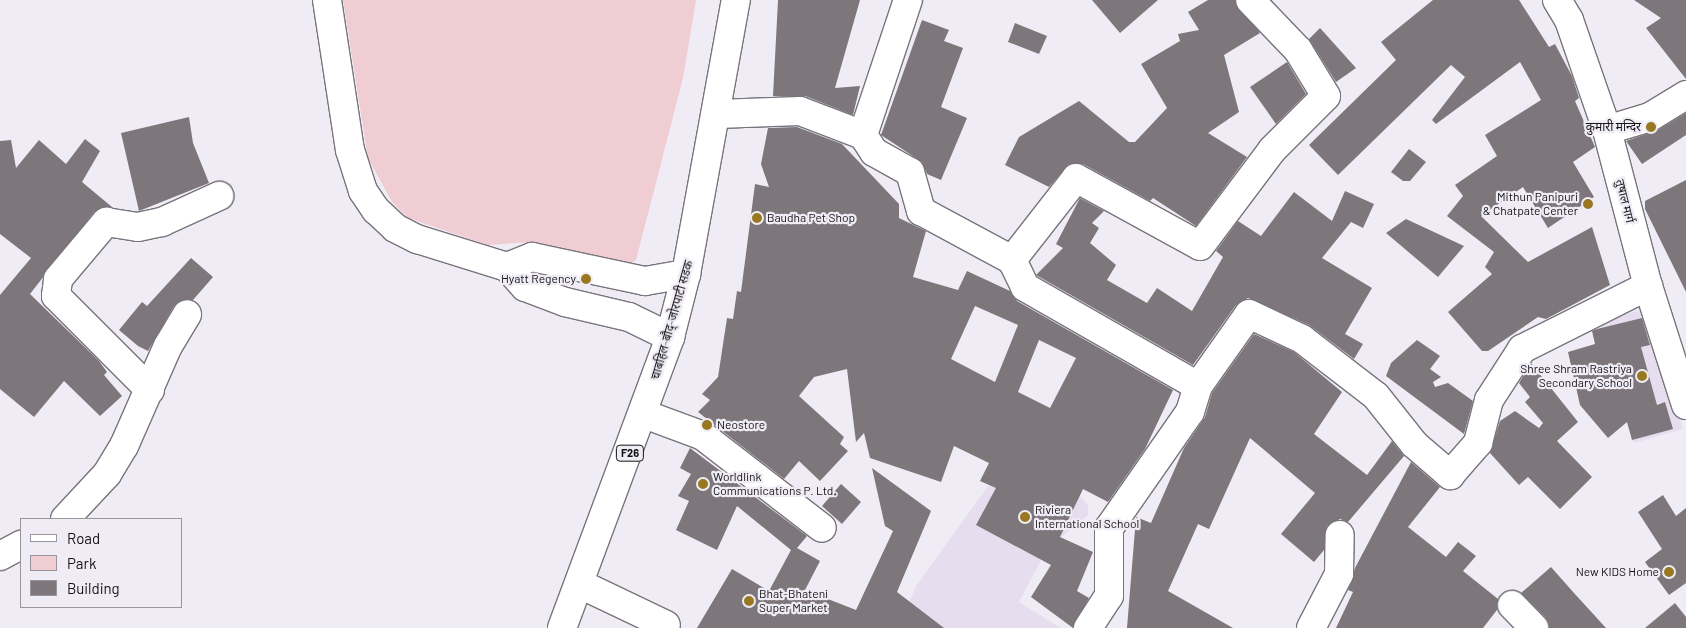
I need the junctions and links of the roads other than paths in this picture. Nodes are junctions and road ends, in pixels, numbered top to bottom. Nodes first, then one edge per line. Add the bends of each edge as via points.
1 (327, 0) edge
2 (736, 0) edge
3 (908, 0) edge
4 (1250, 0) edge
5 (1557, 0) edge
6 (1686, 95) edge
7 (717, 114) junction
8 (1607, 130) junction
9 (864, 135) junction
10 (219, 196) dead end
11 (1012, 260) junction
12 (507, 267) junction
13 (686, 274) junction
14 (1648, 286) junction
15 (187, 314) dead end
16 (670, 337) junction
17 (1198, 386) junction
18 (150, 390) junction
19 (1686, 405) edge
20 (644, 414) junction
21 (66, 518) edge
22 (822, 528) dead end
23 (1340, 535) dead end
24 (20, 546) edge
25 (0, 556) edge
26 (580, 584) junction
27 (1512, 605) dead end
28 (666, 626) dead end
29 (562, 628) edge
30 (1088, 628) edge
31 (1311, 628) edge
32 (1534, 628) edge

1 - 12 street via 350,150 363,191 395,228
2 - 7 street, चाबहिल-बौद्-जोरपाटी सडक / F26
3 - 9 street
4 - 11 street via 1298,50 1326,96 1272,150 1200,246 1076,178
5 - 8 street, तुषाल मार्ग via 1569,20
6 - 8 street via 1650,117
7 - 9 street via 800,111 826,124
7 - 13 street, चाबहिल-बौद्-जोरपाटी सडक / F26
8 - 14 street, तुषाल मार्ग
9 - 11 street via 874,152 910,172 921,211
10 - 18 street via 162,222 138,227 106,222 58,279 56,296
11 - 17 street via 1025,287
12 - 13 street via 532,257 645,281
12 - 16 street via 525,287 565,302 629,317
13 - 16 street, चाबहिल-बौद्-जोरपाटी सडक / F26
14 - 17 street via 1522,349 1489,400 1478,443 1450,475 1414,444 1376,396 1270,320 1250,314
14 - 19 street, तुषाल मार्ग
15 - 18 street
16 - 20 street, चाबहिल-बौद्-जोरपाटी सडक / F26
17 - 30 street via 1190,412 1109,528 1109,596
18 - 21 street via 107,474
20 - 22 street via 703,436
20 - 26 street, चाबहिल-बौद्-जोरपाटी सडक / F26
23 - 31 street via 1338,574
24 - 25 street
26 - 28 street
26 - 29 street, चाबहिल-बौद्-जोरपाटी सडक / F26
27 - 32 street

